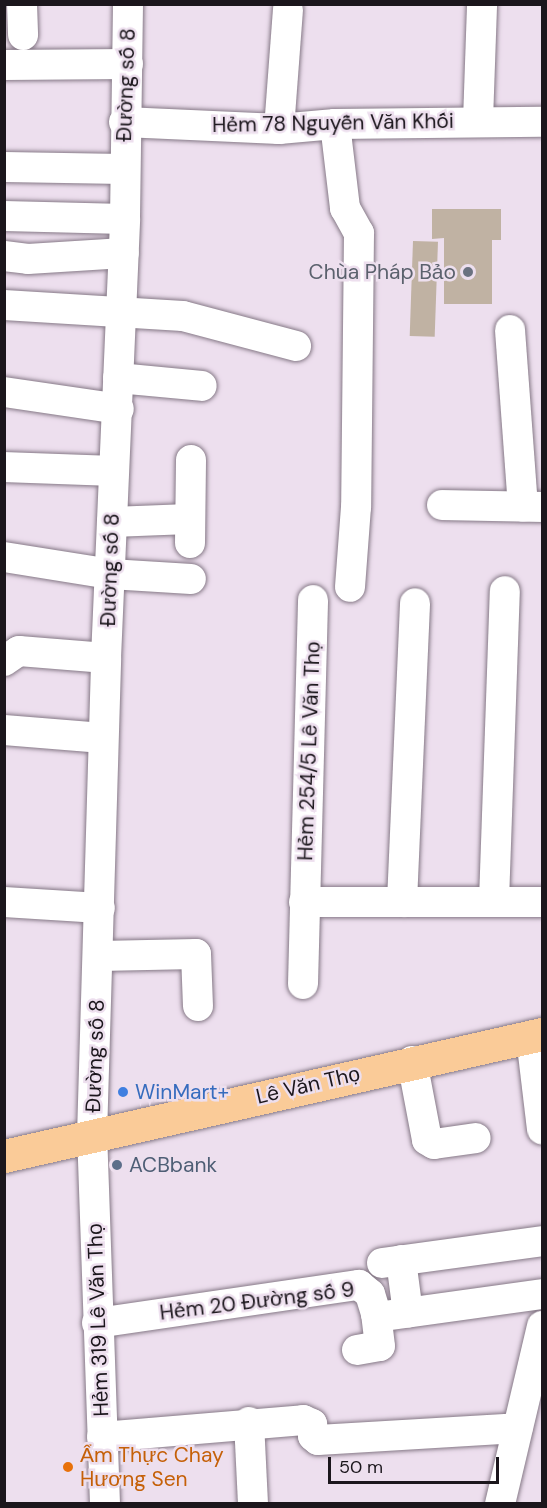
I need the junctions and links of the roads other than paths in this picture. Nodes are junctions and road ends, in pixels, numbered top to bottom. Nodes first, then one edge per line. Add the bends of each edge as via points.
1 (22, 4) edge
2 (128, 4) edge
3 (482, 4) edge
4 (288, 9) dead end
5 (23, 35) dead end
6 (128, 64) junction
7 (4, 65) edge
8 (478, 121) junction
9 (124, 122) junction
10 (543, 122) edge
11 (335, 124) junction
12 (279, 129) junction
13 (4, 167) edge
14 (123, 169) junction
15 (4, 216) edge
16 (125, 219) junction
17 (124, 253) junction
18 (4, 255) edge
19 (4, 305) edge
20 (121, 310) junction
21 (510, 330) dead end
22 (296, 346) dead end
23 (118, 378) junction
24 (202, 386) dead end
25 (4, 392) edge
26 (118, 409) junction
27 (191, 460) dead end
28 (4, 467) edge
29 (113, 471) junction
30 (442, 505) dead end
31 (533, 507) edge
32 (112, 522) junction
33 (4, 557) edge
34 (191, 558) junction
35 (110, 574) junction
36 (350, 586) dead end
37 (505, 591) dead end
38 (313, 600) dead end
39 (415, 603) dead end
40 (106, 658) junction
41 (4, 661) edge
42 (4, 730) edge
43 (103, 738) junction
44 (494, 901) junction
45 (4, 902) edge
46 (304, 902) junction
47 (402, 902) junction
48 (543, 902) edge
49 (100, 908) junction
50 (99, 956) junction
51 (303, 984) dead end
52 (198, 1006) dead end
53 (537, 1036) edge
54 (412, 1061) junction
55 (543, 1129) edge
56 (92, 1137) junction
57 (476, 1137) dead end
58 (4, 1156) edge
59 (543, 1241) edge
60 (543, 1294) edge
61 (408, 1313) junction
62 (376, 1314) junction
63 (97, 1323) junction
64 (543, 1326) edge
65 (357, 1350) dead end
66 (527, 1418) edge
67 (249, 1422) junction
68 (102, 1437) junction
69 (105, 1503) edge
70 (254, 1503) edge
71 (500, 1503) edge

1 - 5 street
2 - 6 street, Đường số 8
3 - 8 street
4 - 12 street
6 - 7 street
6 - 9 street, Đường số 8
8 - 10 street, Hẻm 78 Nguyễn Văn Khối
8 - 11 street, Hẻm 78 Nguyễn Văn Khối
9 - 12 street, Hẻm 78 Nguyễn Văn Khối
9 - 14 street, Đường số 8
11 - 12 street, Hẻm 78 Nguyễn Văn Khối
11 - 36 street via 345,208 359,232 356,507
13 - 14 street
14 - 16 street, Đường số 8
15 - 16 street
16 - 17 street, Đường số 8
17 - 18 street via 28,259
17 - 20 street, Đường số 8
19 - 20 street
20 - 22 street via 183,316
20 - 23 street, Đường số 8
21 - 31 street
23 - 24 street
23 - 26 street, Đường số 8
25 - 26 street
26 - 29 street, Đường số 8
27 - 34 street
28 - 29 street
29 - 32 street, Đường số 8
30 - 31 street
32 - 34 street
32 - 35 street, Đường số 8
33 - 35 street
34 - 35 street
35 - 40 street, Đường số 8
37 - 44 street
38 - 46 street, Hẻm 254/5 Lê Văn Thọ
39 - 47 street
40 - 41 street via 19,651
40 - 43 street, Đường số 8
42 - 43 street
43 - 49 street, Đường số 8
44 - 47 street
44 - 48 street
45 - 49 street
46 - 47 street
46 - 51 street, Hẻm 254/5 Lê Văn Thọ
49 - 50 street, Đường số 8
50 - 52 street via 196,954
50 - 56 street, Đường số 8
53 - 54 main road, Lê Văn Thọ
53 - 55 street
54 - 56 main road, Lê Văn Thọ
54 - 57 street via 427,1140 434,1144
56 - 58 main road, Lê Văn Thọ
56 - 63 street, Hẻm 319 Lê Văn Thọ
59 - 61 street via 392,1262
60 - 61 street, Hẻm 20 Đường số 9
61 - 62 street, Hẻm 20 Đường số 9
62 - 63 street, Hẻm 20 Đường số 9 via 370,1293 359,1285
62 - 65 street via 380,1346
63 - 68 street, Hẻm 319 Lê Văn Thọ
64 - 66 street
66 - 67 street via 318,1440 314,1439 309,1421
66 - 71 street
67 - 68 street
67 - 70 street
68 - 69 street, Hẻm 319 Lê Văn Thọ

